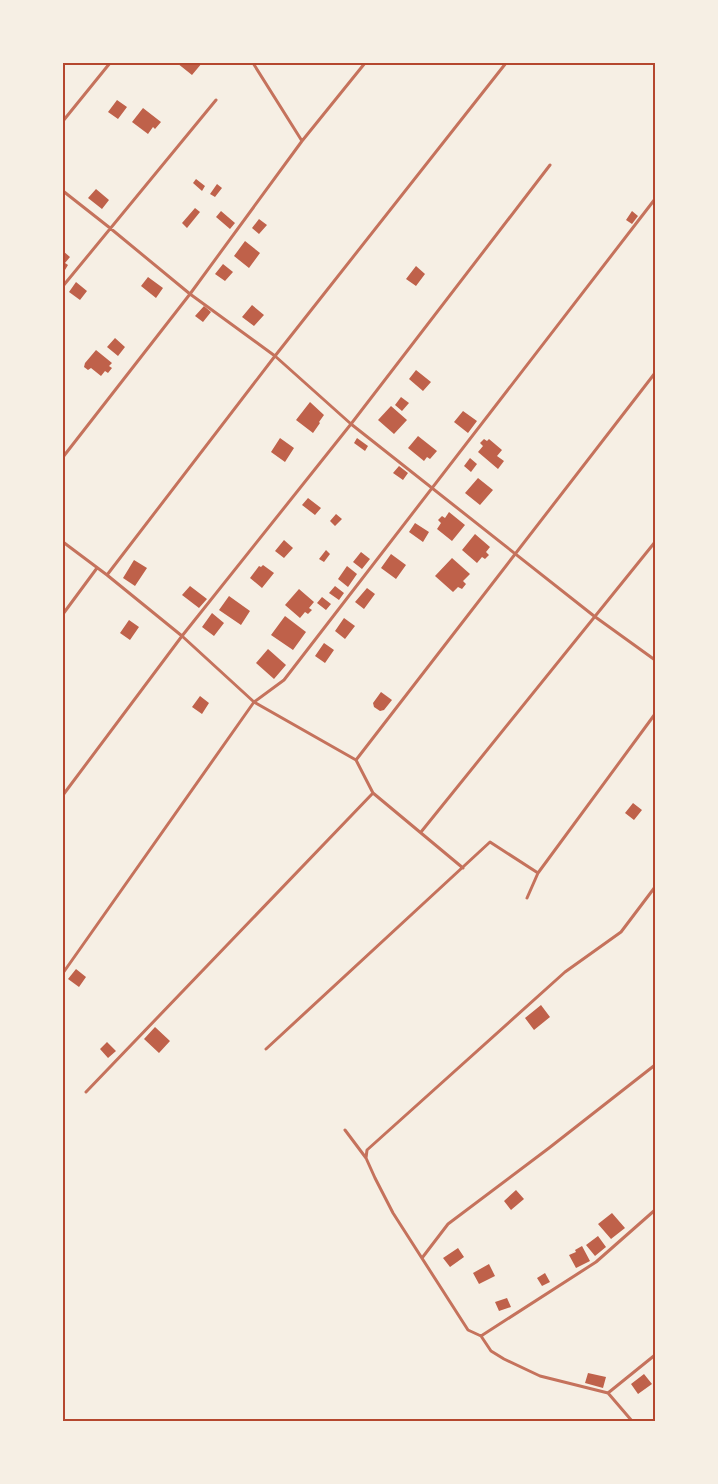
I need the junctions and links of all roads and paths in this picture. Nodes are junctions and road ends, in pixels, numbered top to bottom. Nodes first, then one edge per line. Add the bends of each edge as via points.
1 (110, 63) edge
2 (253, 63) edge
3 (365, 63) edge
4 (506, 63) edge
5 (216, 100) dead end
6 (63, 121) edge
7 (303, 141) junction
8 (550, 165) dead end
9 (63, 191) edge
10 (655, 199) edge
11 (110, 228) junction
12 (63, 286) edge
13 (190, 294) junction
14 (275, 356) junction
15 (655, 373) edge
16 (351, 424) junction
17 (63, 457) edge
18 (432, 489) junction
19 (63, 542) edge
20 (655, 542) edge
21 (515, 554) junction
22 (97, 568) junction
23 (107, 575) junction
24 (63, 614) edge
25 (594, 616) junction
26 (182, 636) junction
27 (655, 660) edge
28 (254, 702) junction
29 (655, 714) edge
30 (356, 760) junction
31 (373, 793) junction
32 (63, 795) edge
33 (420, 832) junction
34 (463, 868) junction
35 (538, 873) junction
36 (655, 887) edge
37 (526, 898) dead end
38 (63, 973) edge
39 (266, 1049) dead end
40 (655, 1065) edge
41 (86, 1092) dead end
42 (345, 1130) dead end
43 (366, 1158) junction
44 (655, 1210) edge
45 (422, 1258) junction
46 (481, 1336) junction
47 (655, 1355) edge
48 (608, 1393) junction
49 (632, 1421) edge

1 - 6 lane
2 - 7 lane
3 - 7 lane
4 - 14 lane
5 - 11 lane
7 - 13 lane
8 - 16 lane
9 - 11 lane
10 - 18 lane
11 - 12 lane
11 - 13 lane
13 - 14 lane
13 - 17 lane
14 - 16 lane
14 - 23 lane
15 - 21 lane
16 - 18 lane
16 - 26 lane
18 - 21 lane
18 - 28 lane via 284,680
19 - 22 lane
20 - 25 lane
21 - 25 lane
21 - 30 lane
22 - 23 lane
22 - 24 lane
23 - 26 lane
25 - 27 lane
25 - 33 lane
26 - 28 lane
26 - 32 lane
28 - 30 lane
28 - 38 lane
29 - 35 lane
30 - 31 lane
31 - 33 lane
31 - 41 lane
33 - 34 lane
34 - 35 lane via 490,842
34 - 39 lane
35 - 37 lane
36 - 43 lane via 621,932 565,972 367,1150
40 - 45 lane via 448,1224
42 - 43 lane
43 - 45 lane via 393,1213
44 - 46 lane via 596,1262
45 - 46 lane via 468,1330
46 - 48 lane via 490,1352 540,1376
47 - 48 lane
48 - 49 lane

